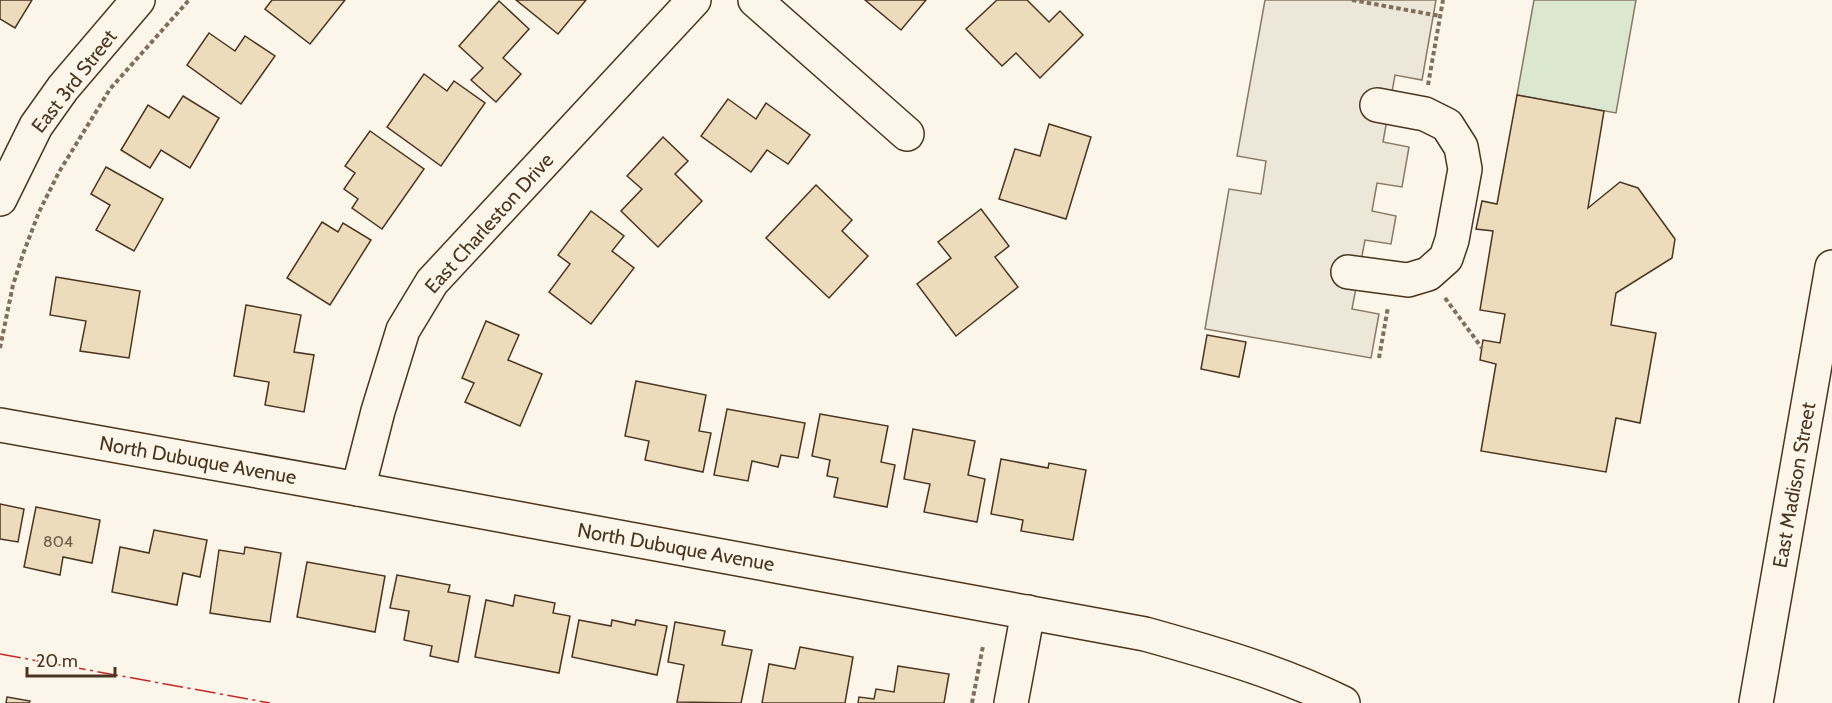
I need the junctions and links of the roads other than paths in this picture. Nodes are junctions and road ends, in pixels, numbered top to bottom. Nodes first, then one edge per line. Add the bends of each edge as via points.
1 (138, 0) edge
2 (694, 0) edge
3 (755, 0) edge
4 (1377, 105) dead end
5 (907, 134) dead end
6 (0, 199) edge
7 (1832, 267) edge
8 (1348, 272) dead end
9 (0, 425) edge
10 (358, 489) junction
11 (1028, 612) junction
12 (1011, 703) edge
13 (1343, 703) edge
14 (1755, 703) edge

1 - 6 street, East 3rd Street via 63,88 43,117
2 - 10 street, East Charleston Drive via 432,282 403,330
3 - 5 street
4 - 8 street via 1425,114 1447,125 1461,147 1465,169 1446,258 1428,274 1408,280
7 - 14 street, East Madison Street
9 - 10 street, North Dubuque Avenue
10 - 11 street, North Dubuque Avenue
11 - 12 street
11 - 13 street, North Dubuque Avenue via 1145,634 1234,659

